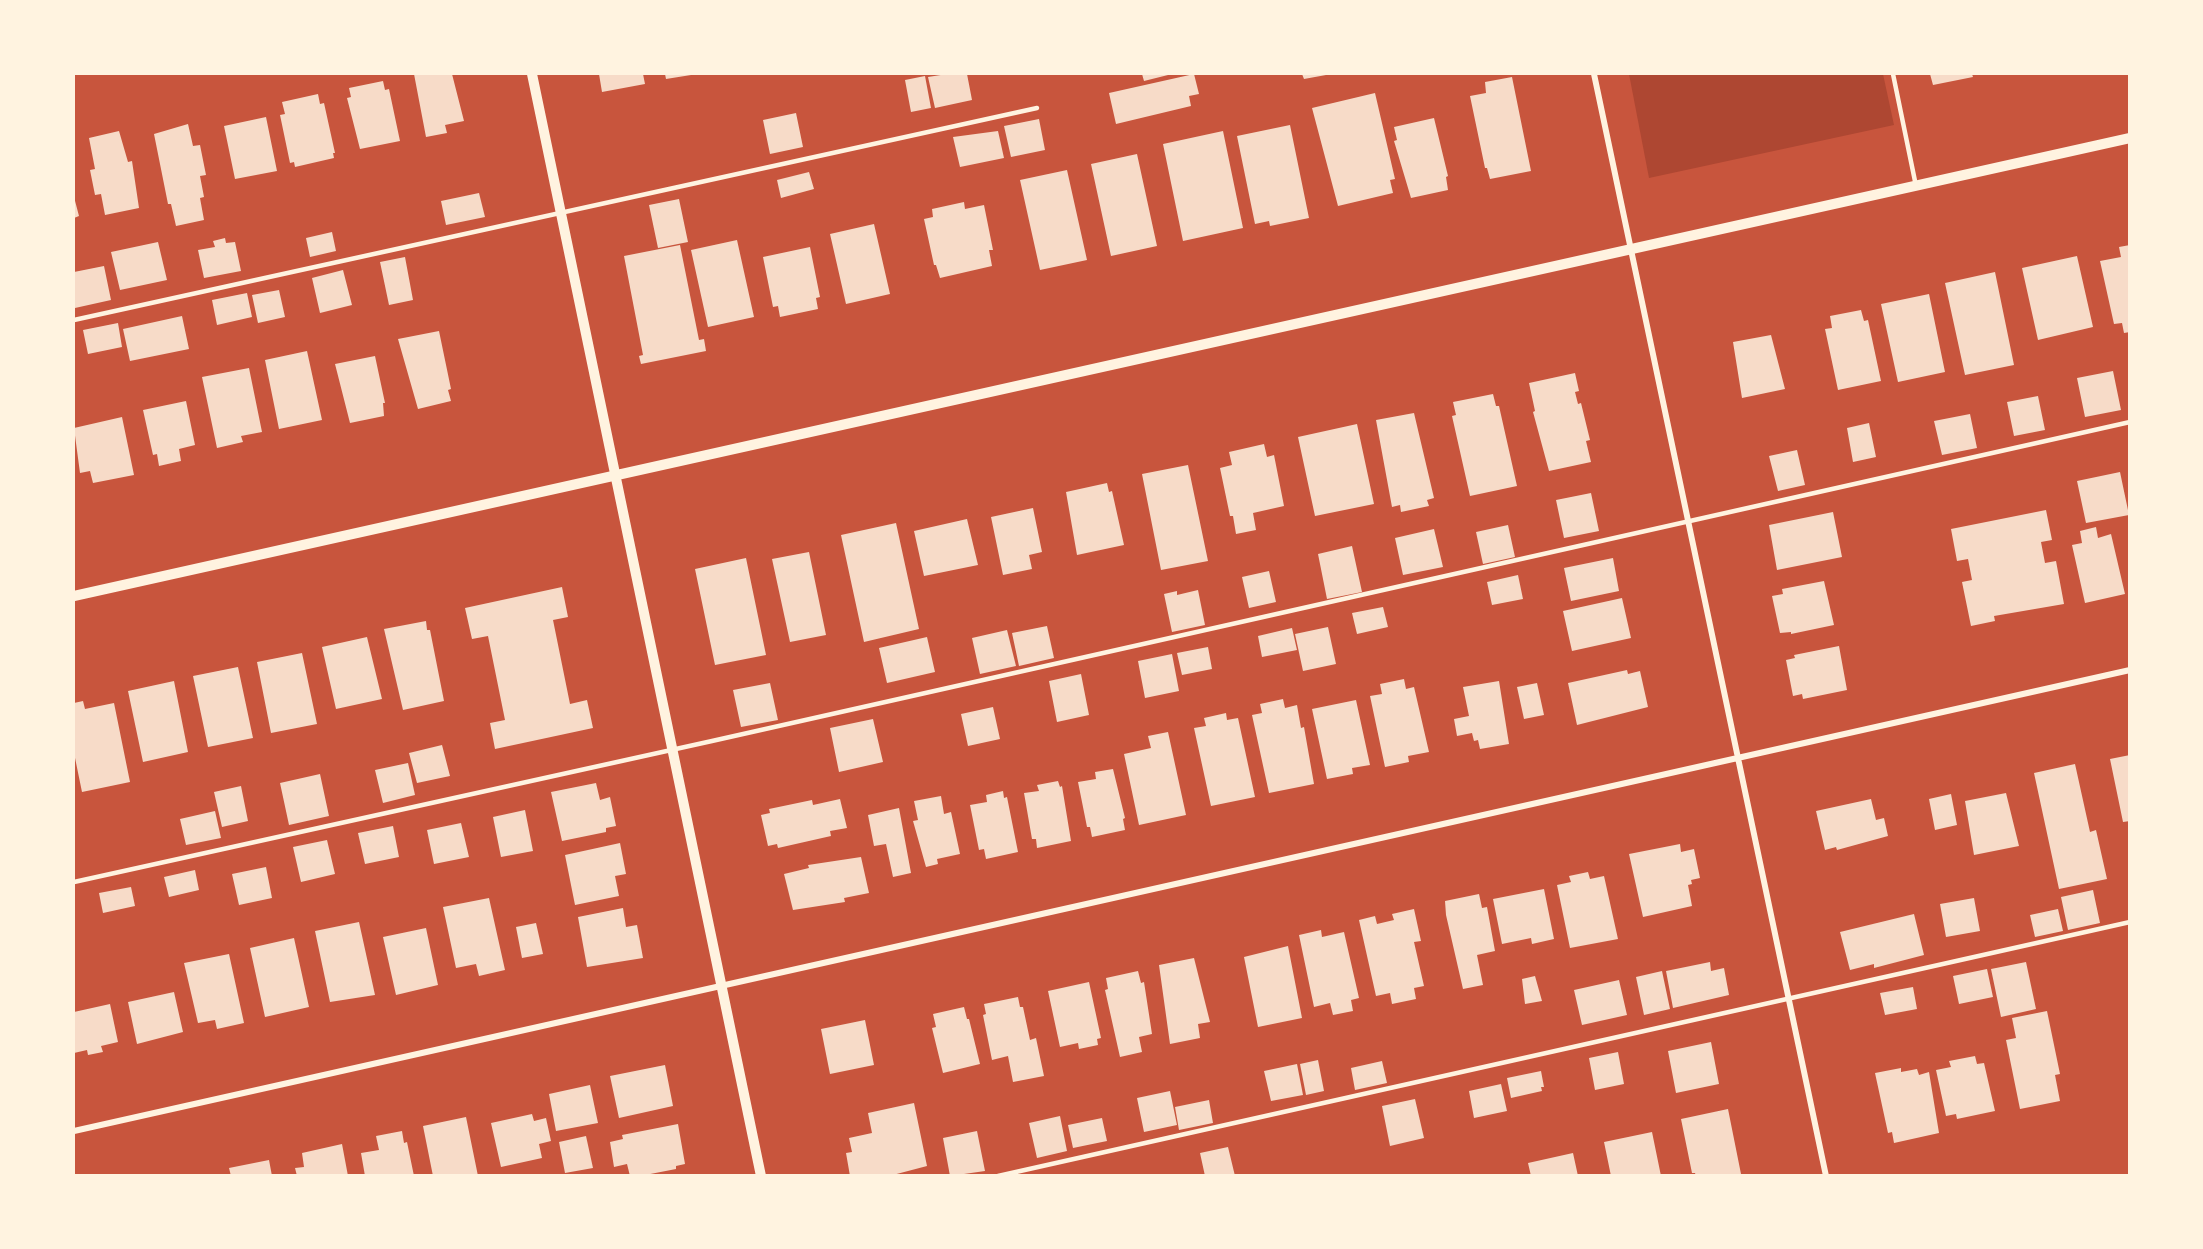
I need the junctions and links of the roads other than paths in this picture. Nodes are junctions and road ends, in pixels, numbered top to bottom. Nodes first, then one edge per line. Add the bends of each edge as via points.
1 (532, 74) edge
2 (1594, 74) edge
3 (1893, 74) edge
4 (1037, 108) dead end
5 (2130, 138) edge
6 (1916, 186) junction
7 (561, 211) junction
8 (1630, 250) junction
9 (74, 320) edge
10 (2130, 422) edge
11 (616, 477) junction
12 (1690, 522) junction
13 (74, 596) edge
14 (2130, 670) edge
15 (673, 750) junction
16 (1740, 759) junction
17 (74, 882) edge
18 (2130, 922) edge
19 (721, 988) junction
20 (1789, 998) junction
21 (74, 1131) edge
22 (761, 1176) edge
23 (998, 1176) edge
24 (1827, 1176) edge

1 - 7 street
2 - 8 street
3 - 6 lane
4 - 7 lane
5 - 6 street
6 - 8 street
7 - 9 lane
7 - 11 street
8 - 11 street
8 - 12 street
10 - 12 lane
11 - 13 street
11 - 15 street
12 - 15 lane
12 - 16 street
14 - 16 street
15 - 17 lane
15 - 19 street
16 - 19 street
16 - 20 street
18 - 20 lane
19 - 21 street
19 - 22 street
20 - 23 lane
20 - 24 street

